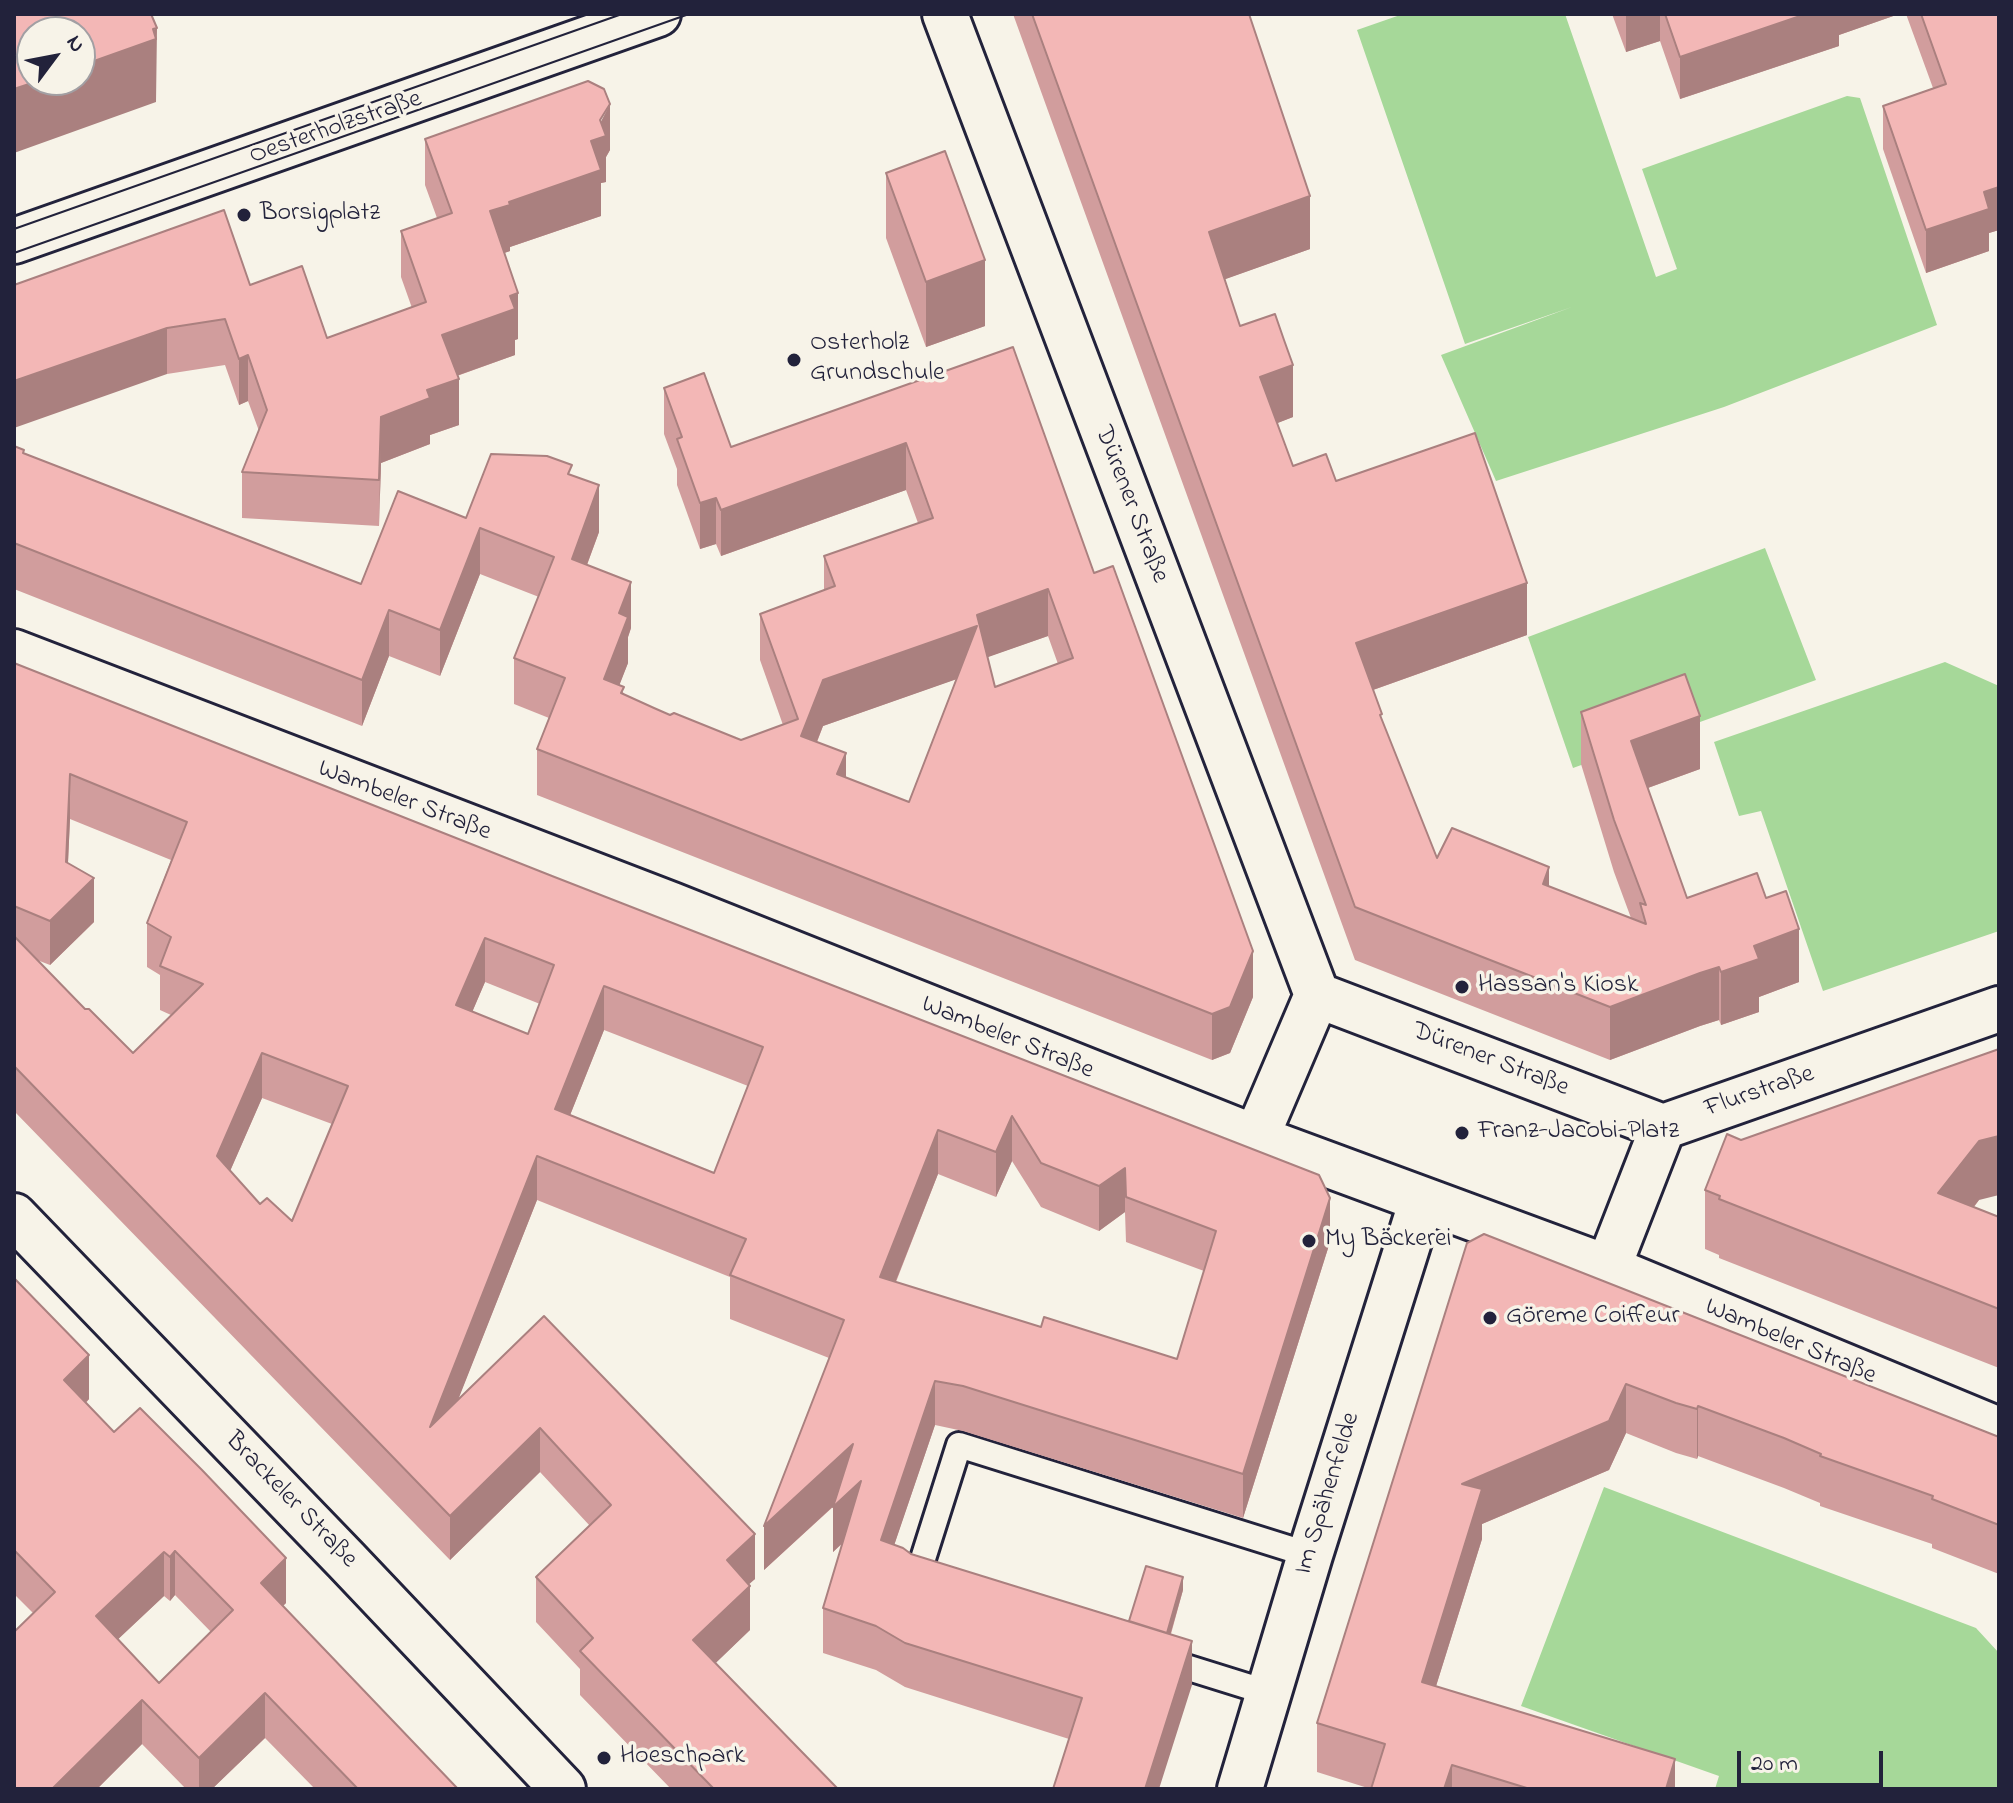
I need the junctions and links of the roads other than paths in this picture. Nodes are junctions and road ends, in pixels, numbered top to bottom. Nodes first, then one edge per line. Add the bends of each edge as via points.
1 (658, 14) edge
2 (945, 14) edge
3 (14, 241) edge
4 (14, 652) edge
5 (1317, 995) junction
6 (1999, 1009) edge
7 (1663, 1127) junction
8 (1256, 1138) junction
9 (1422, 1200) junction
10 (14, 1216) edge
11 (1608, 1268) junction
12 (1999, 1430) edge
13 (1310, 1555) junction
14 (945, 1593) edge
15 (1136, 1652) edge
16 (1269, 1693) junction
17 (563, 1789) edge
18 (1241, 1789) edge

1 - 3 street, Oesterholzstraße
2 - 5 street, Dürener Straße
4 - 8 street, Wambeler Straße via 672,905
5 - 7 street, Dürener Straße
5 - 8 street
6 - 7 street, Flurstraße
7 - 11 street
8 - 9 street, Wambeler Straße
9 - 11 street, Wambeler Straße
9 - 13 street, Im Spähenfelde
10 - 17 street, Brackeler Straße
11 - 12 street, Wambeler Straße
13 - 14 lane via 959,1445 915,1584
13 - 16 street, Im Spähenfelde
15 - 16 lane
16 - 18 street, Im Spähenfelde

